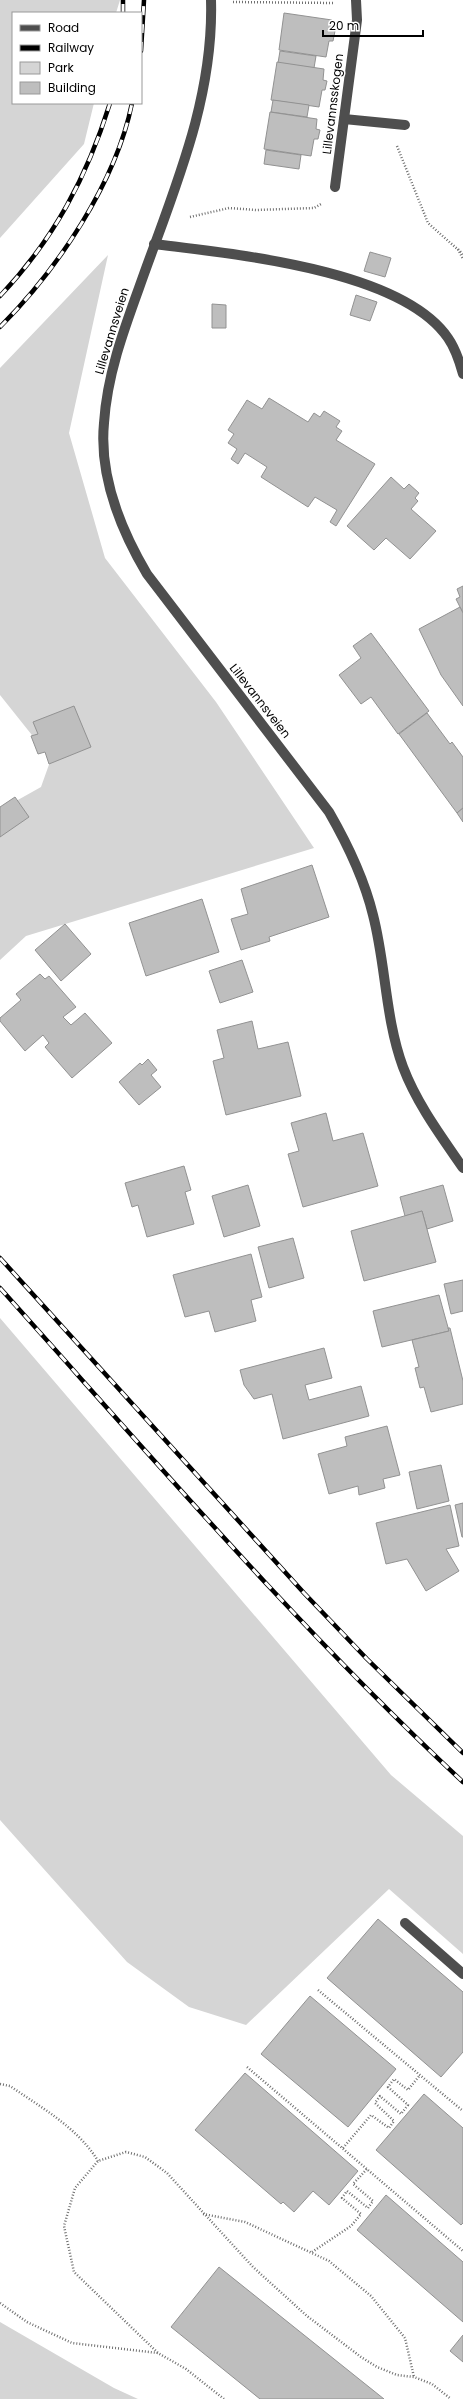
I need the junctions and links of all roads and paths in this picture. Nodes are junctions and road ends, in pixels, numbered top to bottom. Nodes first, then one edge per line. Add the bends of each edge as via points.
1 (211, 1) edge
2 (356, 2) edge
3 (344, 119) junction
4 (400, 125) joint
5 (335, 187) joint
6 (190, 217) dead end
7 (154, 244) junction
8 (456, 247) junction
9 (463, 254) edge
10 (463, 259) edge
11 (463, 374) edge
12 (463, 1168) edge
13 (405, 1923) dead end
14 (463, 1974) edge
15 (318, 1990) dead end
16 (247, 2067) dead end
17 (420, 2075) junction
18 (0, 2084) edge
19 (463, 2111) edge
20 (343, 2148) junction
21 (98, 2161) junction
22 (367, 2169) junction
23 (203, 2214) junction
24 (463, 2251) edge
25 (312, 2252) junction
26 (0, 2302) edge
27 (158, 2353) junction
28 (414, 2376) junction
29 (224, 2399) edge
30 (451, 2399) edge

1 - 2 path
1 - 7 street, Lillevannsveien via 208,68 201,103 193,137
2 - 3 street, Lillevannsskogen via 357,20
3 - 4 street
3 - 5 street, Lillevannsskogen
4 - 8 path via 396,143 428,222
5 - 6 path via 324,203 314,208 229,208
7 - 11 street via 280,261 338,275 385,293 410,304 448,338
7 - 12 street, Lillevannsveien via 121,338 109,385 104,423 104,453 120,519 132,549 148,574 329,812 348,846 373,916 392,1030 403,1067 423,1108
8 - 9 path
8 - 10 path
13 - 14 street
15 - 17 path
16 - 20 path
17 - 19 path
17 - 20 path via 408,2090 394,2079 388,2087 408,2105 401,2114 380,2096 375,2103 394,2121 389,2128 372,2115
18 - 21 path via 10,2086 68,2126 88,2144
20 - 22 path
21 - 23 path via 126,2152 145,2157 167,2173
21 - 27 path via 75,2188 64,2226 74,2272
22 - 24 path
22 - 25 path via 353,2184 373,2201 368,2208 348,2191 342,2198 361,2214 351,2226
23 - 25 path via 245,2222
23 - 28 path via 253,2267 307,2316 355,2353 390,2373
25 - 28 path via 329,2261 371,2296 405,2338
26 - 27 path via 27,2322 72,2343
27 - 29 path via 186,2369
28 - 30 path via 432,2384

